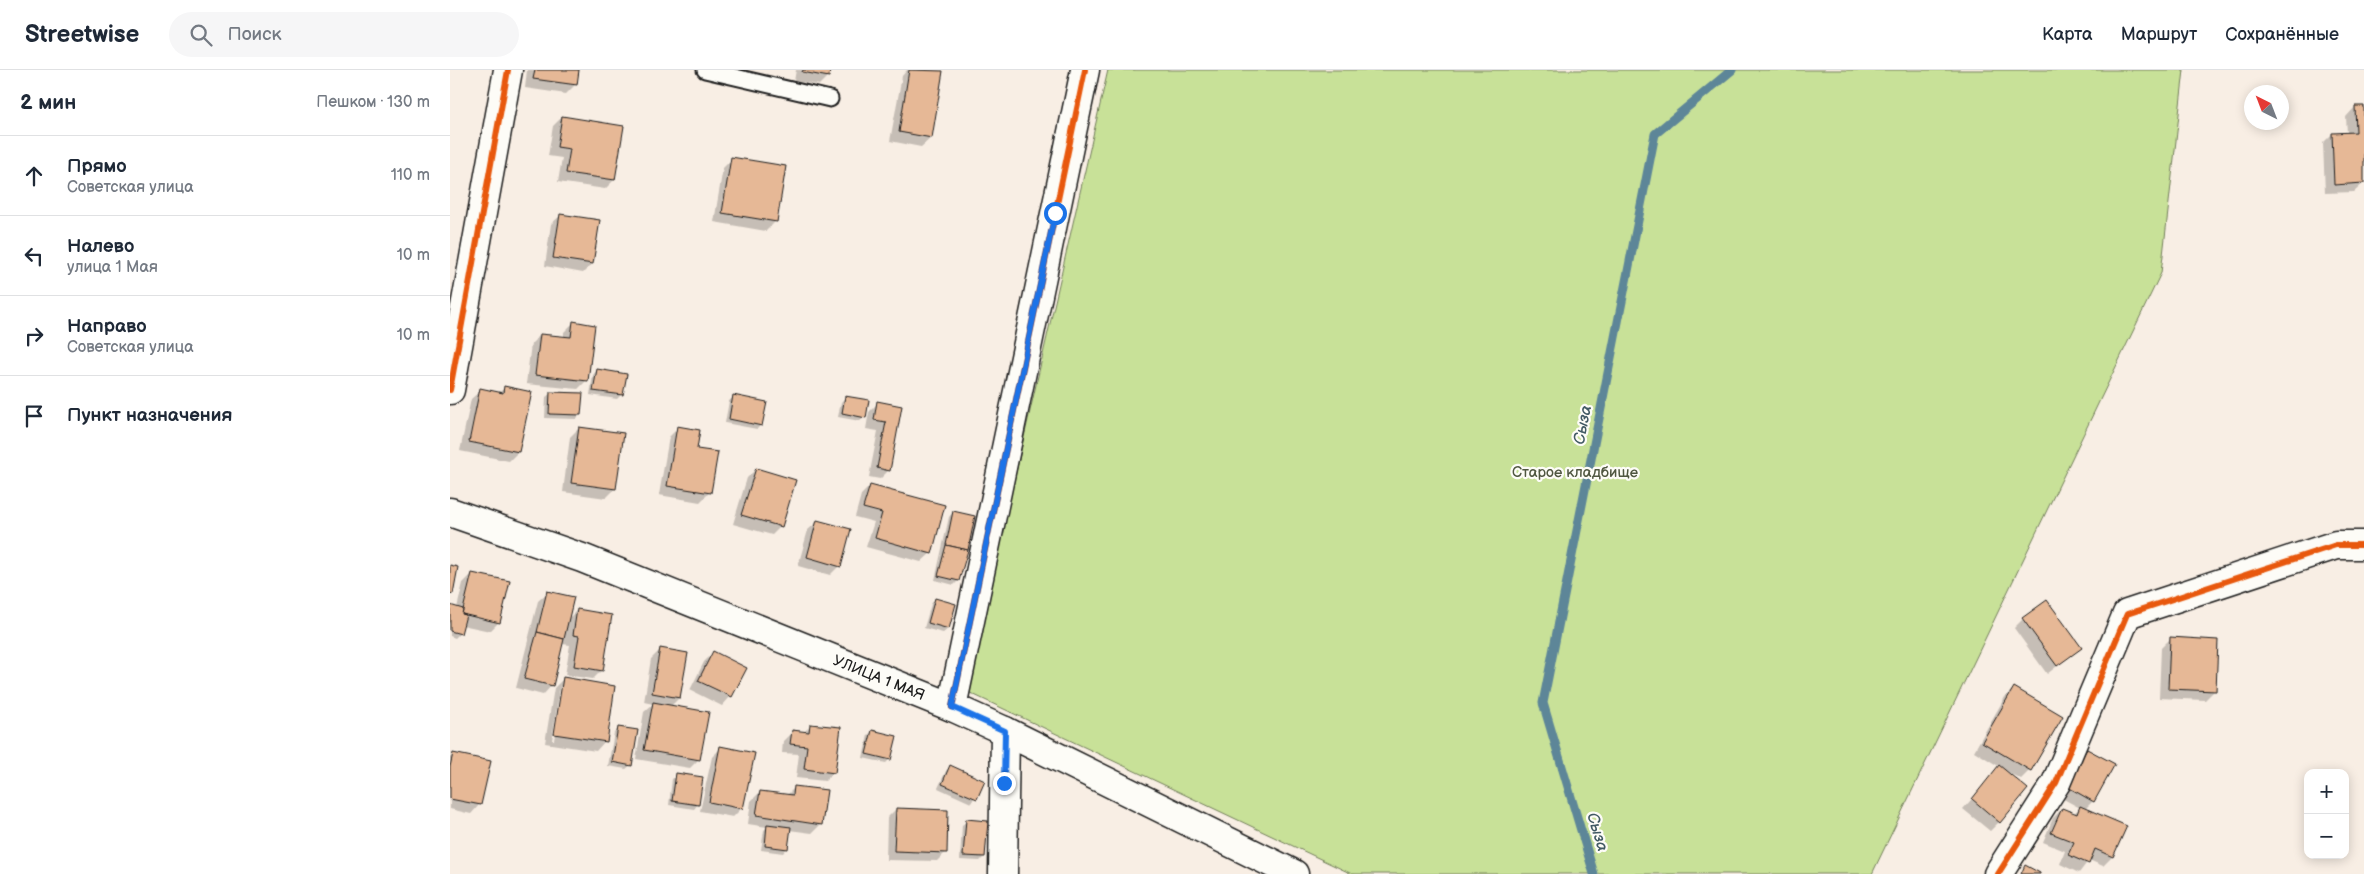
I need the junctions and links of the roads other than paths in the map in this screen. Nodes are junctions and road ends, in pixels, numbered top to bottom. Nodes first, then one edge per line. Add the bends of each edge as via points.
1 (508, 70) edge
2 (705, 70) edge
3 (1085, 70) edge
4 (830, 99) dead end
5 (450, 390) edge
6 (450, 512) edge
7 (2364, 546) edge
8 (952, 707) junction
9 (1005, 731) junction
10 (1003, 874) edge
11 (1294, 874) edge
12 (1998, 874) edge

1 - 5 street
2 - 4 lane
3 - 8 street
6 - 8 street, УЛИЦА 1 МАЯ via 582,558
7 - 12 street via 2336,544 2127,614 2056,783
8 - 9 street, УЛИЦА 1 МАЯ
9 - 10 street
9 - 11 street, УЛИЦА 1 МАЯ

